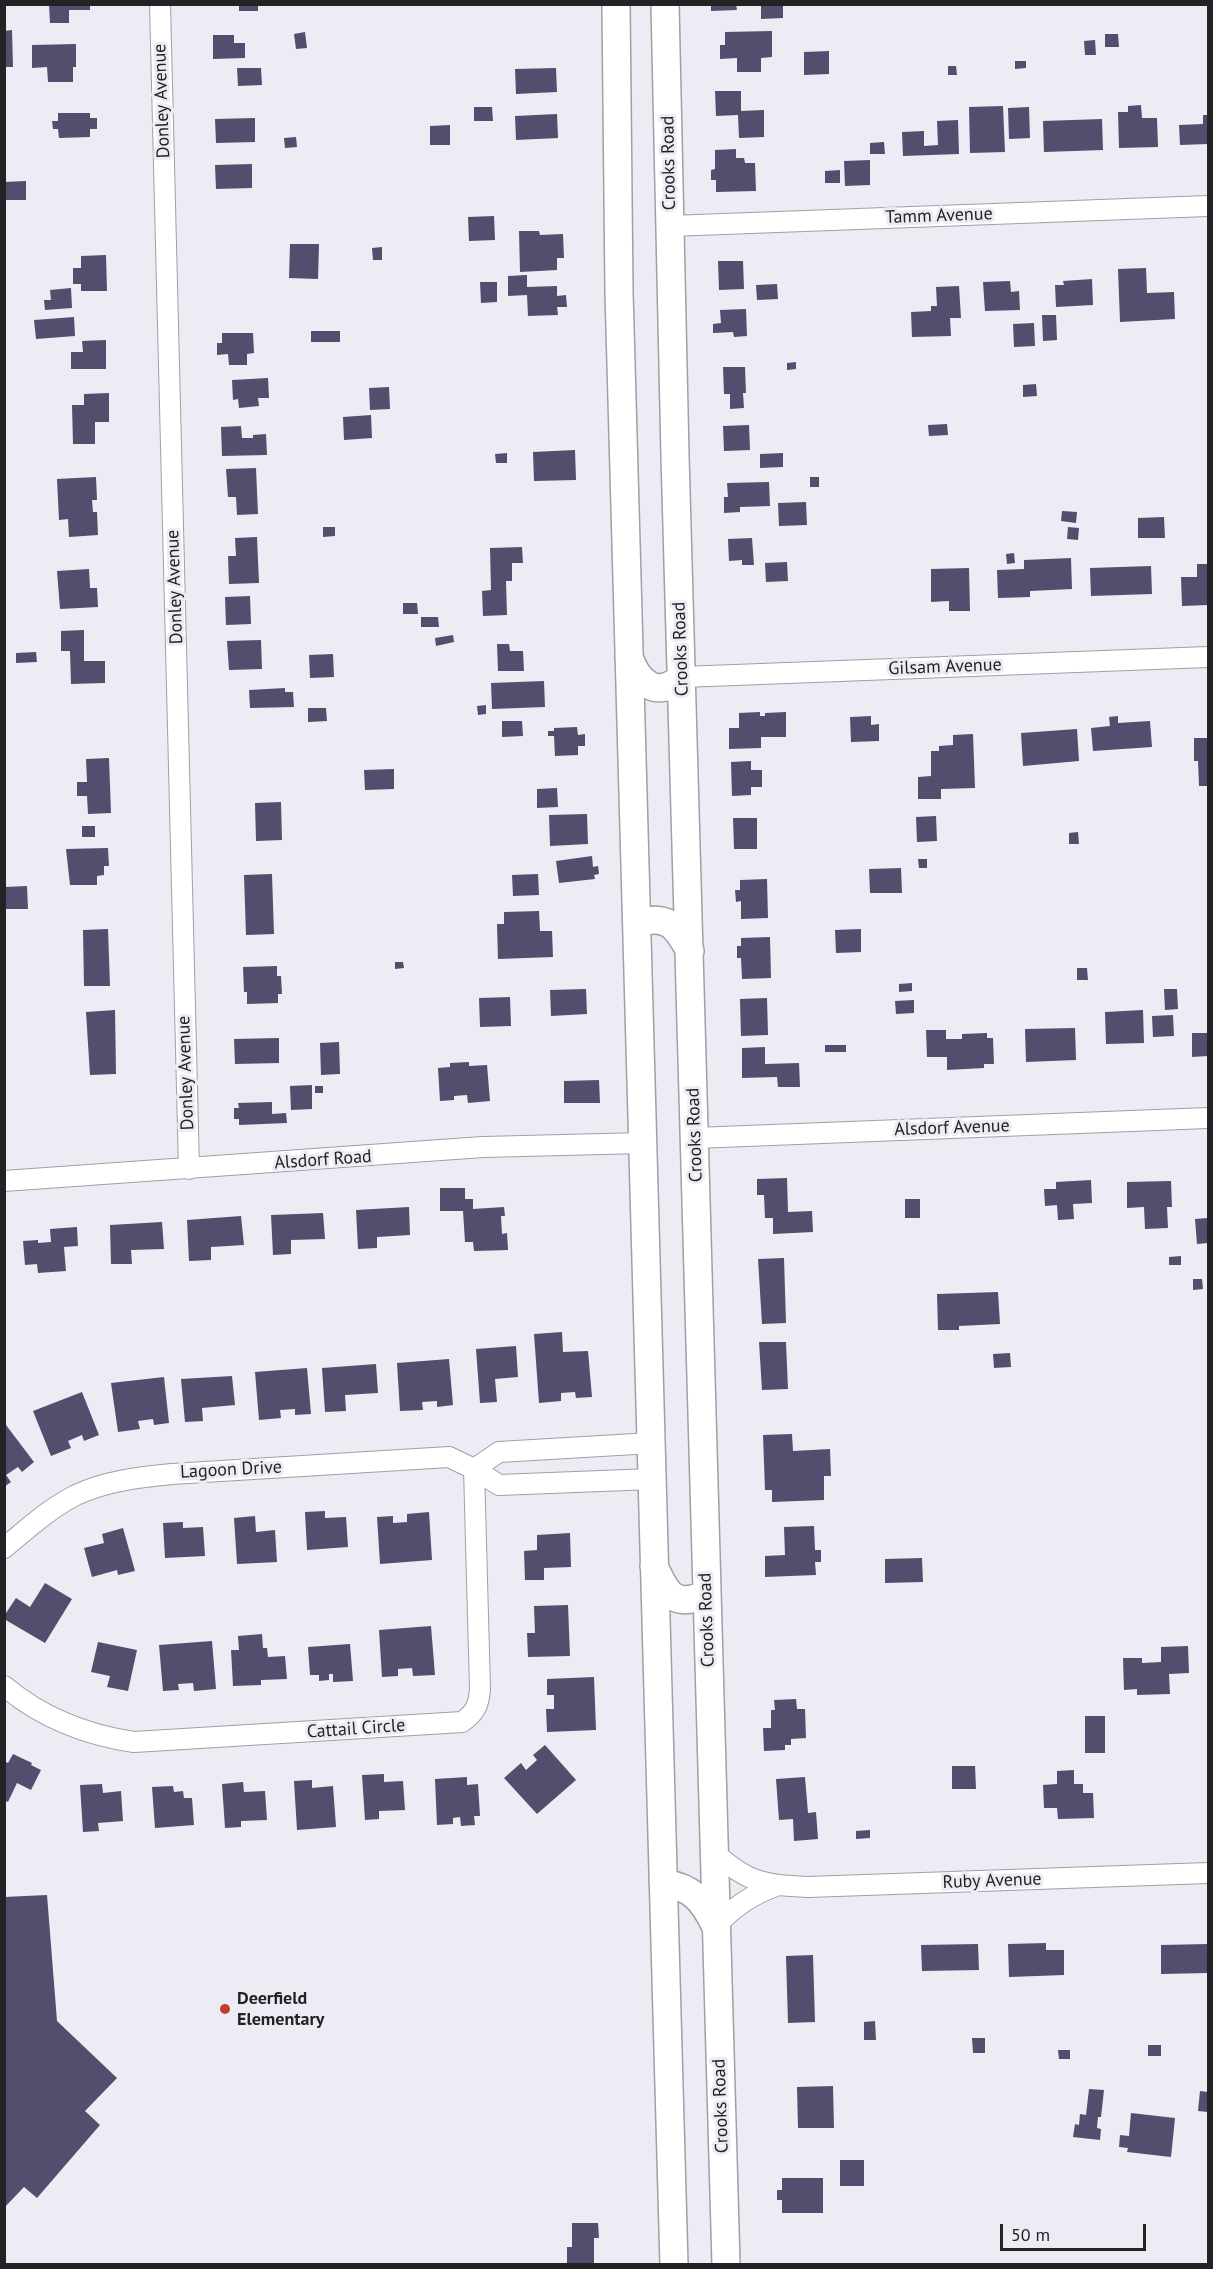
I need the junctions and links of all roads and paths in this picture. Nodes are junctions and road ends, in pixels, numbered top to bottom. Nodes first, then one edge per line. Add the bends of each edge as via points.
1 (160, 4) edge
2 (616, 4) edge
3 (665, 4) edge
4 (1209, 206) edge
5 (670, 226) junction
6 (629, 656) junction
7 (1209, 657) edge
8 (682, 677) junction
9 (637, 922) junction
10 (690, 951) junction
11 (1209, 1118) edge
12 (695, 1138) junction
13 (643, 1143) junction
14 (189, 1169) junction
15 (4, 1181) edge
16 (652, 1443) junction
17 (474, 1469) junction
18 (652, 1479) junction
19 (4, 1548) edge
20 (653, 1564) junction
21 (706, 1594) junction
22 (4, 1686) edge
23 (713, 1851) junction
24 (1209, 1873) edge
25 (663, 1883) junction
26 (776, 1886) junction
27 (716, 1926) junction
28 (674, 2265) edge
29 (726, 2265) edge

1 - 14 street, Donley Avenue
2 - 6 main road
3 - 5 main road, Crooks Road
4 - 5 street, Tamm Avenue
5 - 8 main road, Crooks Road
6 - 8 main road via 639,678 656,688 675,684
6 - 9 main road
7 - 8 street, Gilsam Avenue
8 - 10 main road, Crooks Road
9 - 10 main road via 667,922 678,930
9 - 13 main road
10 - 12 main road, Crooks Road
11 - 12 street, Alsdorf Avenue
12 - 21 main road, Crooks Road
13 - 14 street, Alsdorf Road via 483,1147
13 - 16 main road
14 - 15 street, Alsdorf Road
16 - 17 street via 499,1452
16 - 18 main road
17 - 18 street, Lagoon Drive via 499,1485
17 - 19 street, Lagoon Drive via 449,1457 129,1479 77,1495
17 - 22 street, Cattail Circle via 480,1689 475,1710 462,1722 134,1742 74,1728 46,1716
18 - 20 main road
20 - 21 main road via 663,1588 673,1596 684,1600
20 - 25 main road
21 - 23 main road, Crooks Road
23 - 26 street, Ruby Avenue via 741,1874
23 - 27 main road, Crooks Road
24 - 26 street, Ruby Avenue
25 - 27 main road via 678,1885 698,1898
25 - 28 main road
26 - 27 street, Ruby Avenue via 742,1902
27 - 29 main road, Crooks Road

